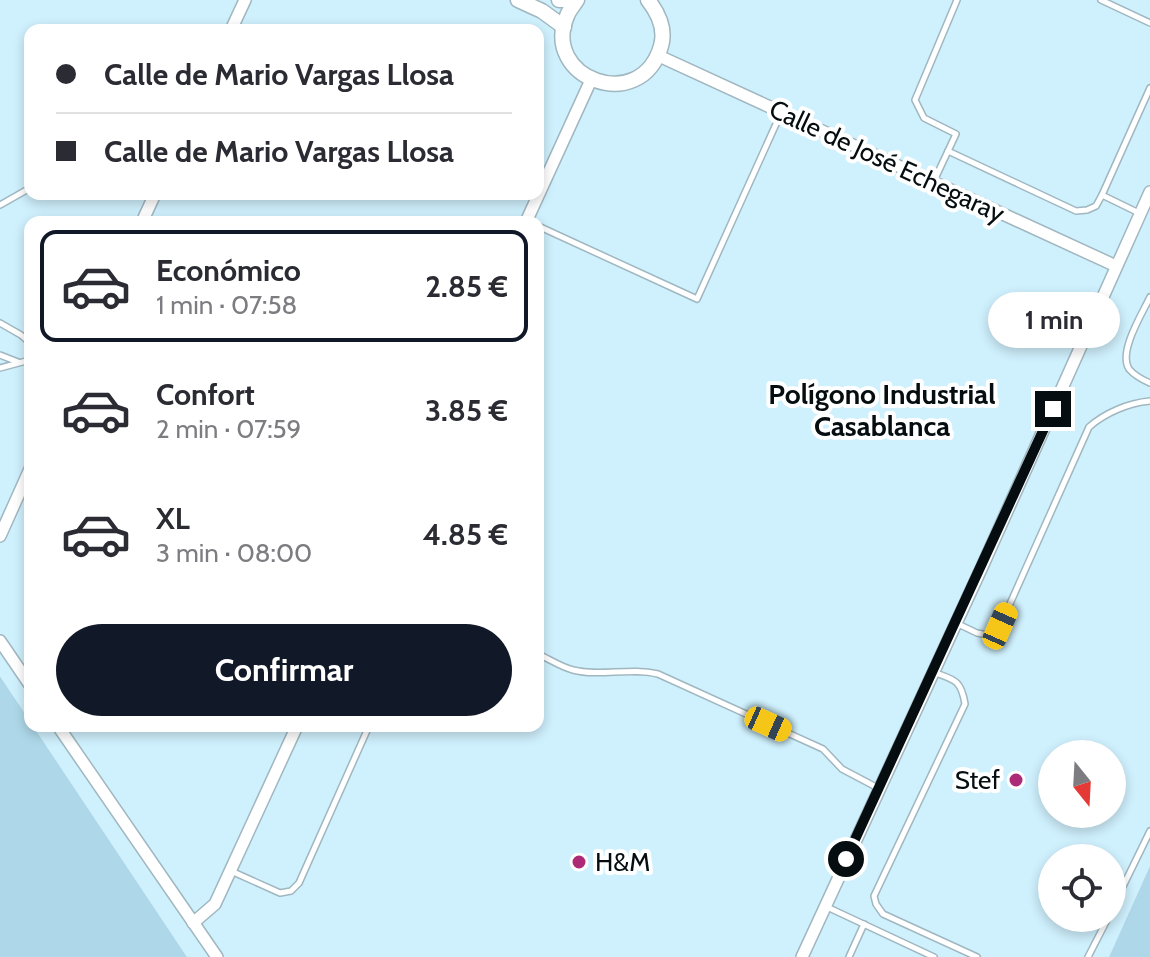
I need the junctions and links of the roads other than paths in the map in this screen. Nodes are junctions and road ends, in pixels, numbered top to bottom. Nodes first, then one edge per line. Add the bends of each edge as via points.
1 (245, 0) edge
2 (518, 0) edge
3 (559, 0) edge
4 (576, 0) edge
5 (648, 0) edge
6 (957, 0) edge
7 (1101, 0) edge
8 (1150, 23) edge
9 (234, 24) edge
10 (564, 27) junction
11 (659, 56) junction
12 (591, 80) junction
13 (1150, 88) edge
14 (781, 112) junction
15 (948, 151) junction
16 (933, 183) junction
17 (544, 184) edge
18 (24, 191) edge
19 (1150, 192) edge
20 (1102, 195) junction
21 (0, 205) edge
22 (1140, 213) junction
23 (544, 229) edge
24 (1116, 266) junction
25 (1150, 297) edge
26 (0, 323) edge
27 (24, 338) edge
28 (0, 355) edge
29 (24, 362) edge
30 (20, 363) junction
31 (0, 368) edge
32 (1150, 383) edge
33 (1150, 401) edge
34 (24, 482) edge
35 (0, 536) edge
36 (955, 623) junction
37 (0, 641) edge
38 (544, 657) edge
39 (933, 672) junction
40 (24, 676) edge
41 (62, 732) edge
42 (294, 732) edge
43 (366, 732) edge
44 (878, 788) junction
45 (1150, 831) edge
46 (230, 871) junction
47 (1126, 880) edge
48 (825, 906) junction
49 (193, 923) junction
50 (864, 924) junction
51 (1101, 932) edge
52 (217, 957) edge
53 (802, 957) edge
54 (849, 957) edge
55 (934, 957) edge
56 (977, 957) edge
57 (1088, 957) edge

1 - 9 street
2 - 10 street
3 - 4 street
4 - 10 street
5 - 11 street via 662,24
6 - 15 lane via 915,100 924,118 956,134
7 - 8 lane
10 - 12 street via 570,60
11 - 12 street via 637,79 621,84
11 - 14 street, Calle de José Echegaray
12 - 17 street
13 - 20 lane
14 - 16 street, Calle de José Echegaray
14 - 23 lane via 697,299
15 - 16 lane
15 - 20 lane via 1076,211 1096,206
16 - 24 street, Calle de José Echegaray
18 - 21 lane
19 - 22 street
20 - 22 lane
22 - 24 street
24 - 36 street
25 - 32 lane via 1126,349 1130,370
26 - 27 lane
28 - 30 lane
29 - 30 lane
30 - 31 lane
33 - 36 lane via 1110,413 1089,427 1000,626 988,635
34 - 35 street
36 - 39 street
37 - 40 street
38 - 44 lane via 585,672 658,674 823,749 842,769
39 - 44 street
39 - 56 lane via 956,681 965,704 874,896 883,914
41 - 49 street
42 - 46 street
43 - 46 lane via 299,883 280,893
44 - 48 street
45 - 47 lane
46 - 49 street via 215,904
48 - 50 lane
48 - 53 street
49 - 52 street
50 - 54 lane
50 - 55 lane
51 - 57 lane

